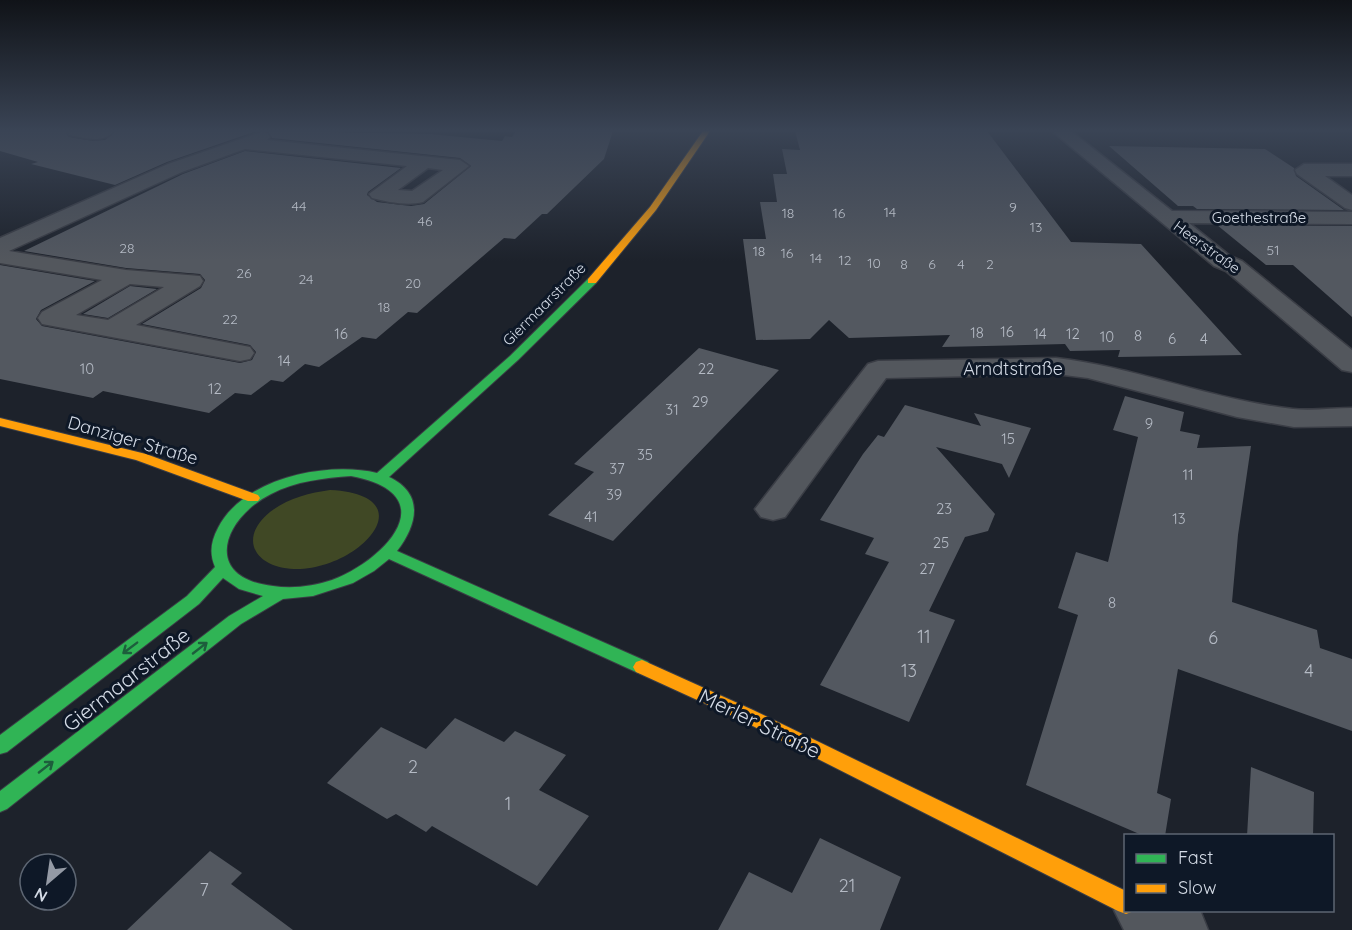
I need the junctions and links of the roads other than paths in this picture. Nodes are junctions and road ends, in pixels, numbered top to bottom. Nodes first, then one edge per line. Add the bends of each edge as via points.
1 (161, 174) edge
2 (680, 174) edge
3 (1113, 174) edge
4 (1310, 174) edge
5 (1352, 204) edge
6 (1166, 217) junction
7 (1352, 218) edge
8 (0, 246) edge
9 (0, 256) edge
10 (126, 277) junction
11 (112, 329) junction
12 (240, 352) dead end
13 (1352, 364) edge
14 (1352, 417) edge
15 (0, 422) edge
16 (380, 478) junction
17 (253, 498) junction
18 (773, 509) dead end
19 (389, 553) junction
20 (222, 568) junction
21 (280, 593) junction
22 (0, 746) edge
23 (0, 803) edge
24 (1124, 903) edge
25 (1144, 912) edge
26 (1180, 930) edge

1 - 8 street
2 - 16 main road, Giermaarstraße via 629,240 559,316
3 - 6 street, Heerstraße
4 - 5 street
6 - 7 street, Goethestraße
6 - 13 street, Heerstraße via 1234,266
9 - 10 street
10 - 11 street via 51,318
10 - 11 street via 191,281
11 - 12 street
14 - 18 street, Arndtstraße via 1294,418 1089,370 1056,366 878,370
15 - 17 main road, Danziger Straße via 141,457
16 - 17 main road, Giermaarstraße via 351,472 318,474 284,483
16 - 19 main road, Giermaarstraße via 399,491 409,509 406,530
17 - 20 main road, Giermaarstraße via 228,520 217,545
19 - 21 main road, Giermaarstraße via 359,574 330,585
19 - 24 main road, Merler Straße via 747,715
20 - 21 main road, Giermaarstraße via 244,586
20 -> 22 main road, Giermaarstraße via 194,600
23 -> 21 main road, Giermaarstraße via 235,621
25 - 26 street

